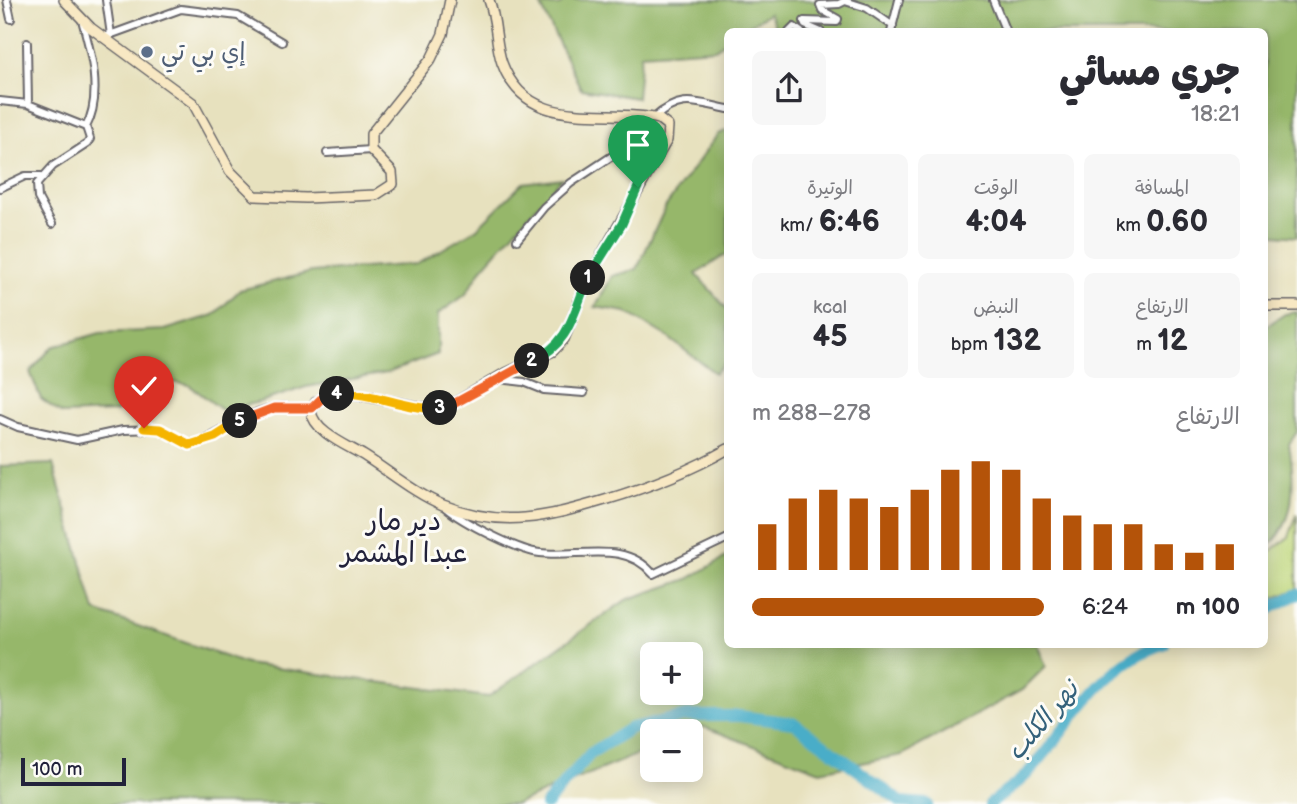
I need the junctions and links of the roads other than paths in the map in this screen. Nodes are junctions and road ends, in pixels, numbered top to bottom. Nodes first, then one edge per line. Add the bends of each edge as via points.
1 (7, 0) edge
2 (64, 0) edge
3 (106, 0) edge
4 (185, 0) edge
5 (450, 0) edge
6 (489, 0) edge
7 (899, 0) edge
8 (993, 0) edge
9 (181, 9) junction
10 (12, 19) dead end
11 (82, 20) junction
12 (812, 28) edge
13 (891, 28) edge
14 (892, 28) edge
15 (1004, 28) edge
16 (107, 36) junction
17 (282, 42) dead end
18 (27, 43) dead end
19 (0, 101) edge
20 (28, 104) junction
21 (724, 108) edge
22 (650, 118) junction
23 (86, 127) junction
24 (371, 150) junction
25 (327, 153) dead end
26 (41, 176) junction
27 (0, 188) edge
28 (52, 223) dead end
29 (517, 240) dead end
30 (1268, 306) edge
31 (1297, 306) edge
32 (496, 379) junction
33 (584, 393) dead end
34 (312, 408) junction
35 (0, 419) edge
36 (724, 451) edge
37 (442, 505) junction
38 (724, 540) edge

1 - 10 street
2 - 11 street
3 - 16 street
4 - 9 street
5 - 24 street via 439,45 423,72 374,130
6 - 22 street via 502,64 532,102 586,116
7 - 14 street
8 - 15 street
9 - 16 street
9 - 17 street via 238,16
11 - 16 street
11 - 23 street via 94,81
12 - 13 street via 804,21 837,22 820,5 845,1 867,8
16 - 24 street via 192,103 230,171 255,196 376,195 390,188 394,178
18 - 20 street
19 - 20 street
20 - 23 street
21 - 22 street via 698,101 674,103
22 - 29 street via 641,137 557,194
22 - 32 street via 668,126 667,140 588,279 564,339 546,355
23 - 26 street via 87,144
24 - 25 street
26 - 27 street via 26,176
26 - 28 street via 38,198
30 - 31 street
32 - 33 street
32 - 34 street via 446,408 351,393 327,396
34 - 35 street via 274,408 190,445 160,429 123,430 77,440
34 - 37 street via 312,418 320,427
36 - 37 street via 660,484 553,516 490,516
37 - 38 street via 526,550 622,555 638,559 653,574

